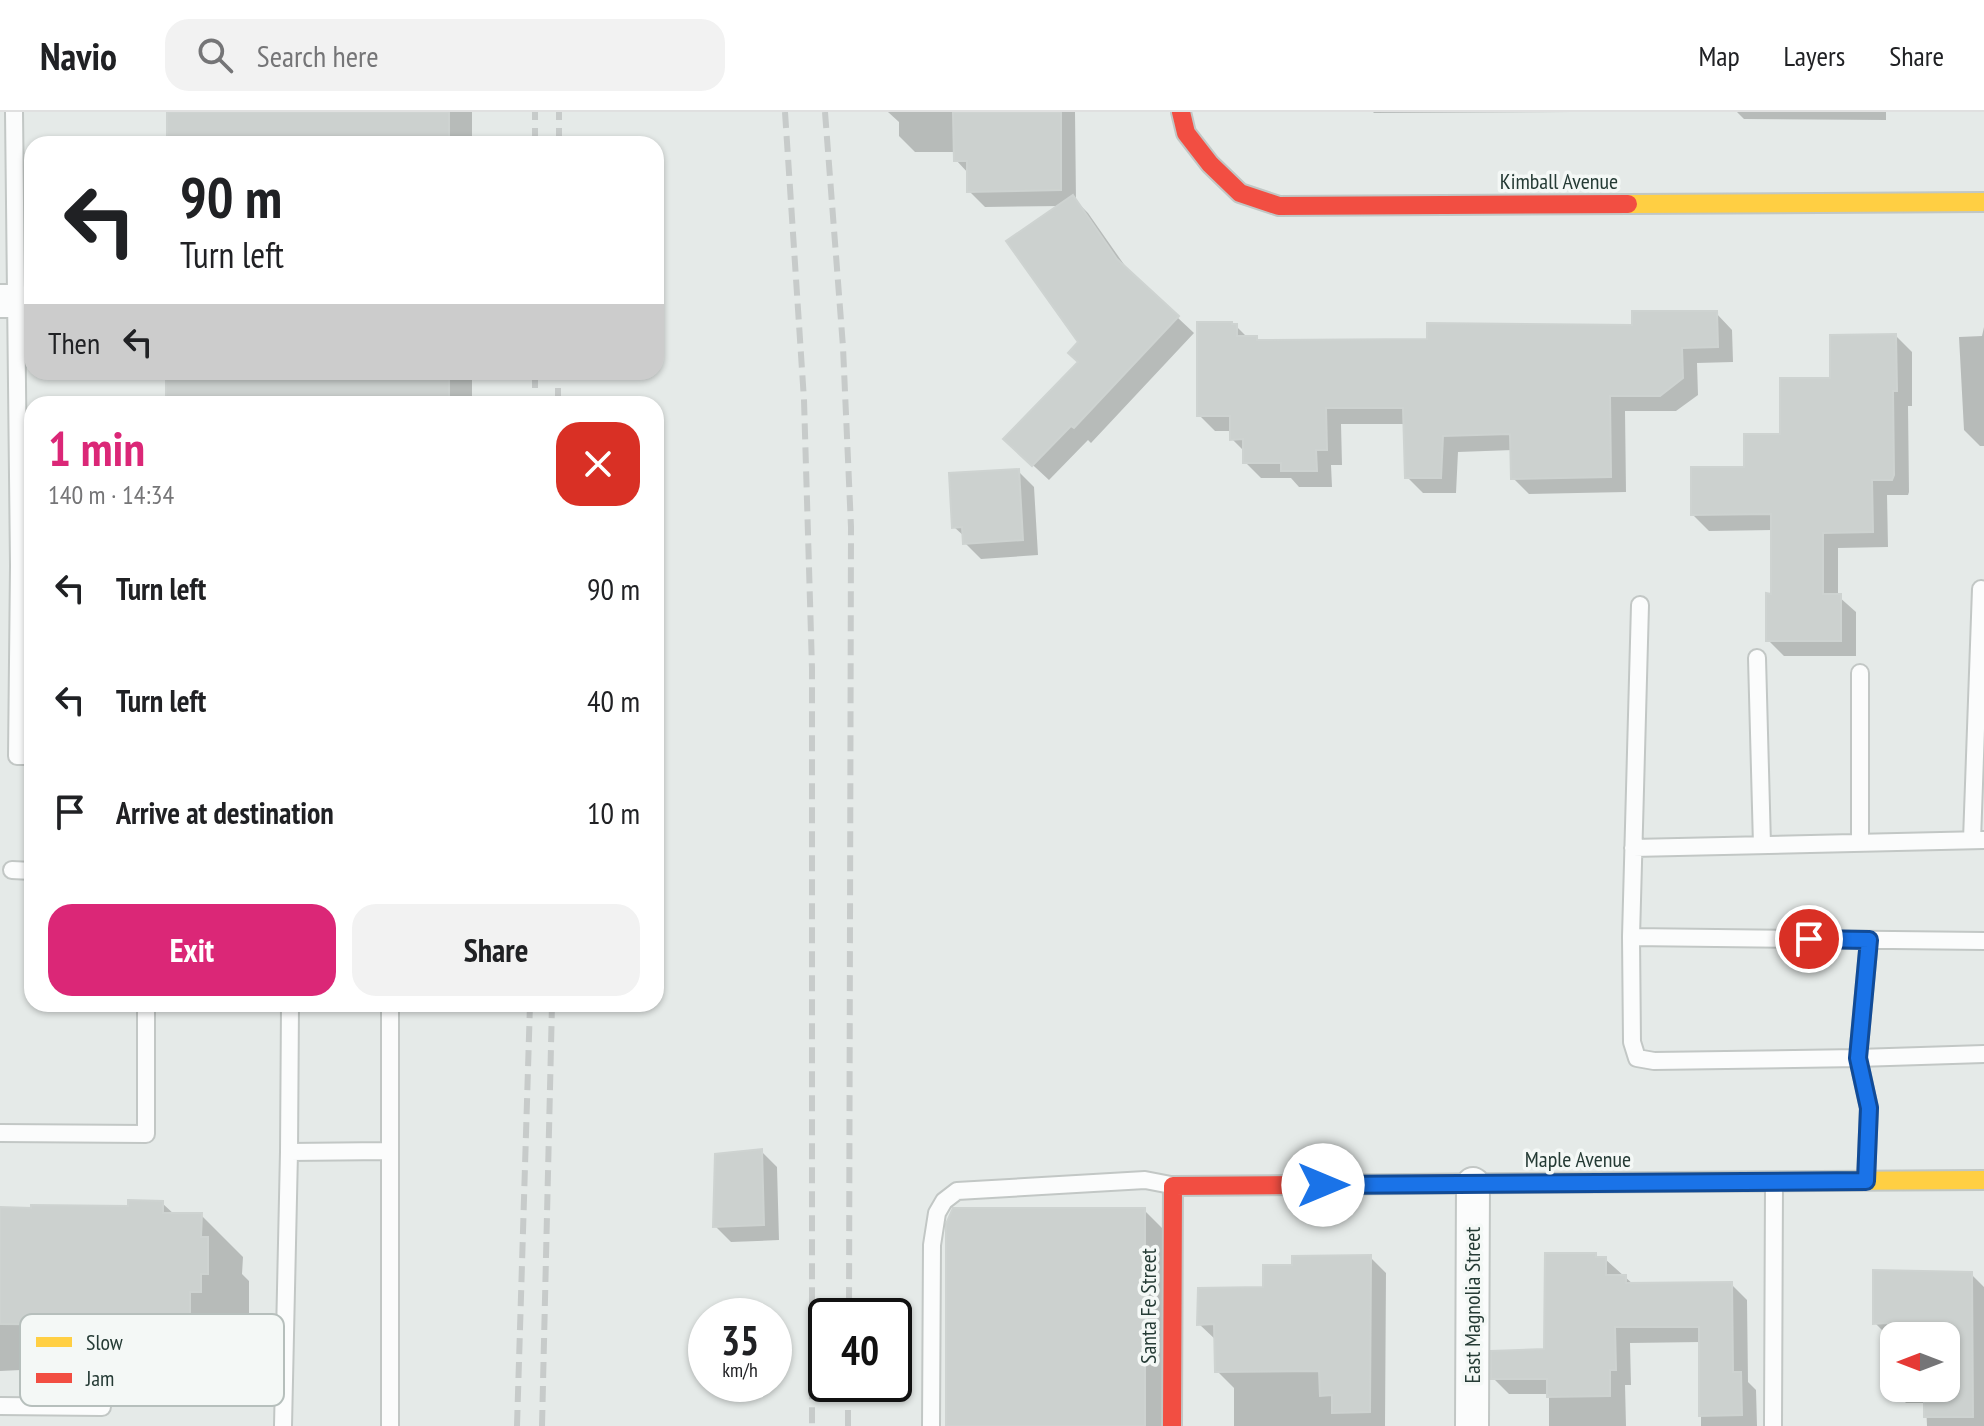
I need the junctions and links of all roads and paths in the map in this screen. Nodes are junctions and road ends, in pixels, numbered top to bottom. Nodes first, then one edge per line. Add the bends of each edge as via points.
1 (14, 112) edge
2 (1181, 112) edge
3 (1984, 202) edge
4 (9, 301) edge
5 (1981, 589) dead end
6 (1640, 605) dead end
7 (1757, 658) dead end
8 (1860, 673) dead end
9 (24, 756) edge
10 (1978, 840) edge
11 (1860, 843) junction
12 (1762, 845) junction
13 (1633, 848) junction
14 (12, 870) dead end
15 (24, 871) edge
16 (1631, 937) junction
17 (1869, 940) junction
18 (1984, 941) edge
19 (146, 1012) edge
20 (290, 1012) edge
21 (390, 1012) edge
22 (1984, 1054) edge
23 (1858, 1058) junction
24 (0, 1133) edge
25 (388, 1151) junction
26 (289, 1152) junction
27 (1984, 1180) edge
28 (1774, 1181) junction
29 (1866, 1181) junction
30 (1473, 1184) junction
31 (1173, 1186) junction
32 (284, 1380) edge
33 (0, 1406) edge
34 (283, 1406) edge
35 (102, 1407) dead end
36 (283, 1426) edge
37 (390, 1426) edge
38 (931, 1426) edge
39 (1172, 1426) edge
40 (1472, 1426) edge
41 (1773, 1426) edge

1 - 4 lane
2 - 3 street, Kimball Avenue via 1186,133 1240,193 1279,206
4 - 9 lane via 17,756
5 - 10 lane
6 - 13 lane
7 - 12 lane
8 - 11 lane
10 - 11 lane
11 - 12 lane
12 - 13 lane
13 - 16 lane
14 - 15 lane
16 - 17 lane
16 - 23 lane via 1632,1042 1637,1058
17 - 18 lane
17 - 23 lane
19 - 24 lane via 146,1134
20 - 26 lane
21 - 25 lane
22 - 23 lane
23 - 29 lane via 1869,1108
25 - 26 lane
25 - 37 lane
26 - 32 lane
27 - 29 street, Maple Avenue
28 - 29 street, Maple Avenue
28 - 30 street, Maple Avenue
28 - 41 lane
30 - 31 street, Maple Avenue
30 - 40 street, East Magnolia Street
31 - 38 lane via 1145,1180 957,1191 944,1201 932,1245
31 - 39 street, Santa Fe Street
33 - 35 lane
34 - 36 lane

